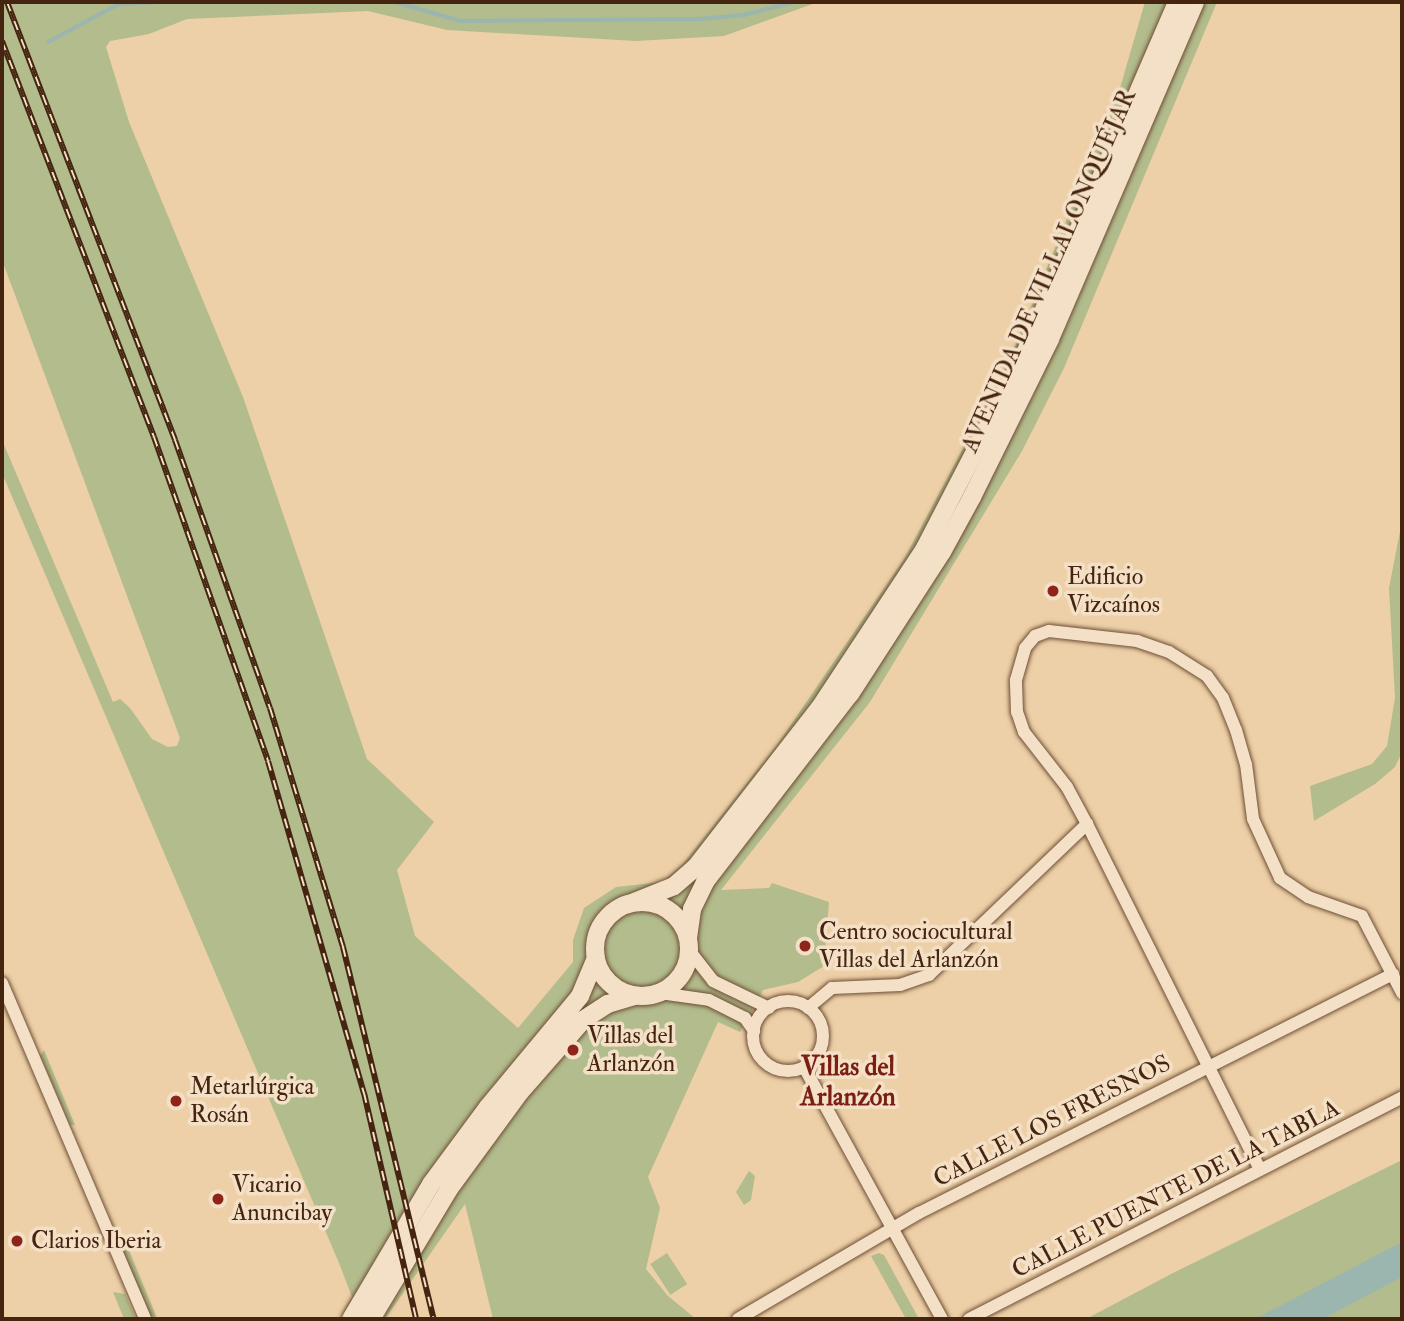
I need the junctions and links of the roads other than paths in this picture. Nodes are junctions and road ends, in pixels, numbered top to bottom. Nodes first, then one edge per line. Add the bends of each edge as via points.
1 (1177, 2) edge
2 (1195, 2) edge
3 (1087, 824) junction
4 (634, 902) junction
5 (689, 944) junction
6 (596, 958) junction
7 (1393, 974) junction
8 (2, 983) edge
9 (660, 993) junction
10 (1402, 993) edge
11 (634, 996) junction
12 (808, 1007) junction
13 (769, 1008) junction
14 (754, 1031) junction
15 (1207, 1064) junction
16 (804, 1068) junction
17 (1402, 1097) edge
18 (1260, 1169) junction
19 (892, 1228) junction
20 (145, 1319) edge
21 (351, 1319) edge
22 (371, 1319) edge
23 (738, 1319) edge
24 (942, 1319) edge
25 (969, 1319) edge

1 - 4 street, AVENIDA DE VILLALONQUÉJAR via 1020,365 919,559 819,709 695,868 674,886
2 - 5 street, AVENIDA DE VILLALONQUÉJAR via 1051,339 966,508 850,694 705,882 692,909
3 - 7 street via 1067,787 1024,732 1017,712 1016,680 1025,648 1042,632 1137,641 1170,652 1207,676 1223,698 1236,730 1253,819 1280,878 1308,897 1362,916
3 - 12 street via 929,975 900,985 832,988
3 - 15 street
4 - 5 street via 668,910
4 - 6 street via 620,907 600,929
5 - 9 street via 681,976
5 - 13 street via 719,986
6 - 11 street via 609,983
6 - 21 street via 580,996 431,1184
7 - 10 street
7 - 15 street, CALLE LOS FRESNOS
8 - 20 street
9 - 11 street
9 - 14 street via 709,1000 745,1018
11 - 22 street via 608,1004 583,1020 520,1092 449,1189
12 - 13 street via 788,1002
12 - 16 street via 823,1034 818,1055
13 - 14 street
14 - 16 street via 757,1052 771,1067
15 - 18 street
15 - 19 street, CALLE LOS FRESNOS
16 - 19 street
17 - 18 street, CALLE PUENTE DE LA TABLA
18 - 25 street, CALLE PUENTE DE LA TABLA
19 - 23 street, CALLE LOS FRESNOS
19 - 24 street

